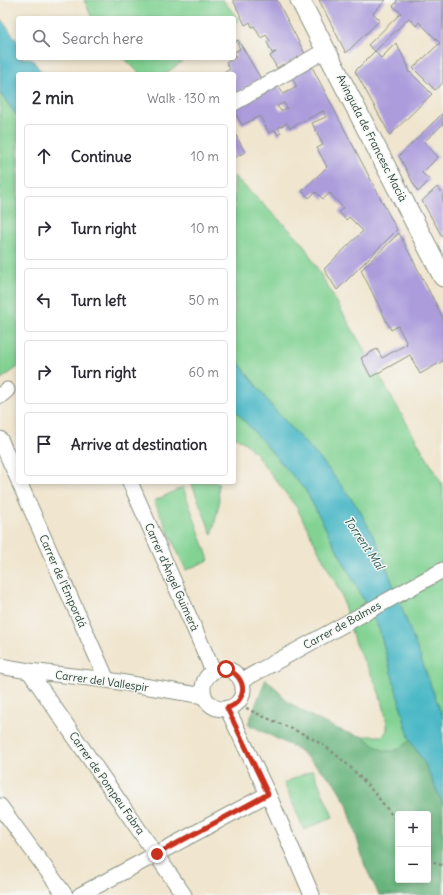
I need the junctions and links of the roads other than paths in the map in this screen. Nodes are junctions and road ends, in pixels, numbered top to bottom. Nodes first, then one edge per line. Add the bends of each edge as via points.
1 (302, 1) edge
2 (326, 50) junction
3 (236, 102) edge
4 (443, 277) edge
5 (0, 439) edge
6 (16, 474) edge
7 (20, 484) edge
8 (131, 484) edge
9 (443, 570) edge
10 (0, 666) edge
11 (30, 671) junction
12 (213, 672) junction
13 (246, 678) junction
14 (107, 680) junction
15 (204, 696) junction
16 (232, 705) junction
17 (268, 794) junction
18 (0, 806) edge
19 (157, 854) junction
20 (65, 895) edge
21 (80, 895) edge
22 (184, 895) edge
23 (312, 895) edge

1 - 2 street, Avinguda de Francesc Macià
2 - 3 street
2 - 4 street, Avinguda de Francesc Macià
5 - 6 street, Carrer de l'Empordá
7 - 14 street, Carrer de l'Empordá
8 - 12 street, Carrer d'Àngel Guimerà
9 - 13 street, Carrer de Balmes
10 - 11 street, Carrer del Vallespir
11 - 14 street, Carrer del Vallespir
11 - 19 street, Carrer de Pompeu Fabra
12 - 13 street via 226,669
12 - 15 street via 205,680
13 - 16 street via 242,692
14 - 15 street, Carrer del Vallespir
15 - 16 street via 211,705 222,708
16 - 17 street
17 - 19 street
17 - 23 street
18 - 20 street
19 - 21 street
19 - 22 street, Carrer de Pompeu Fabra

